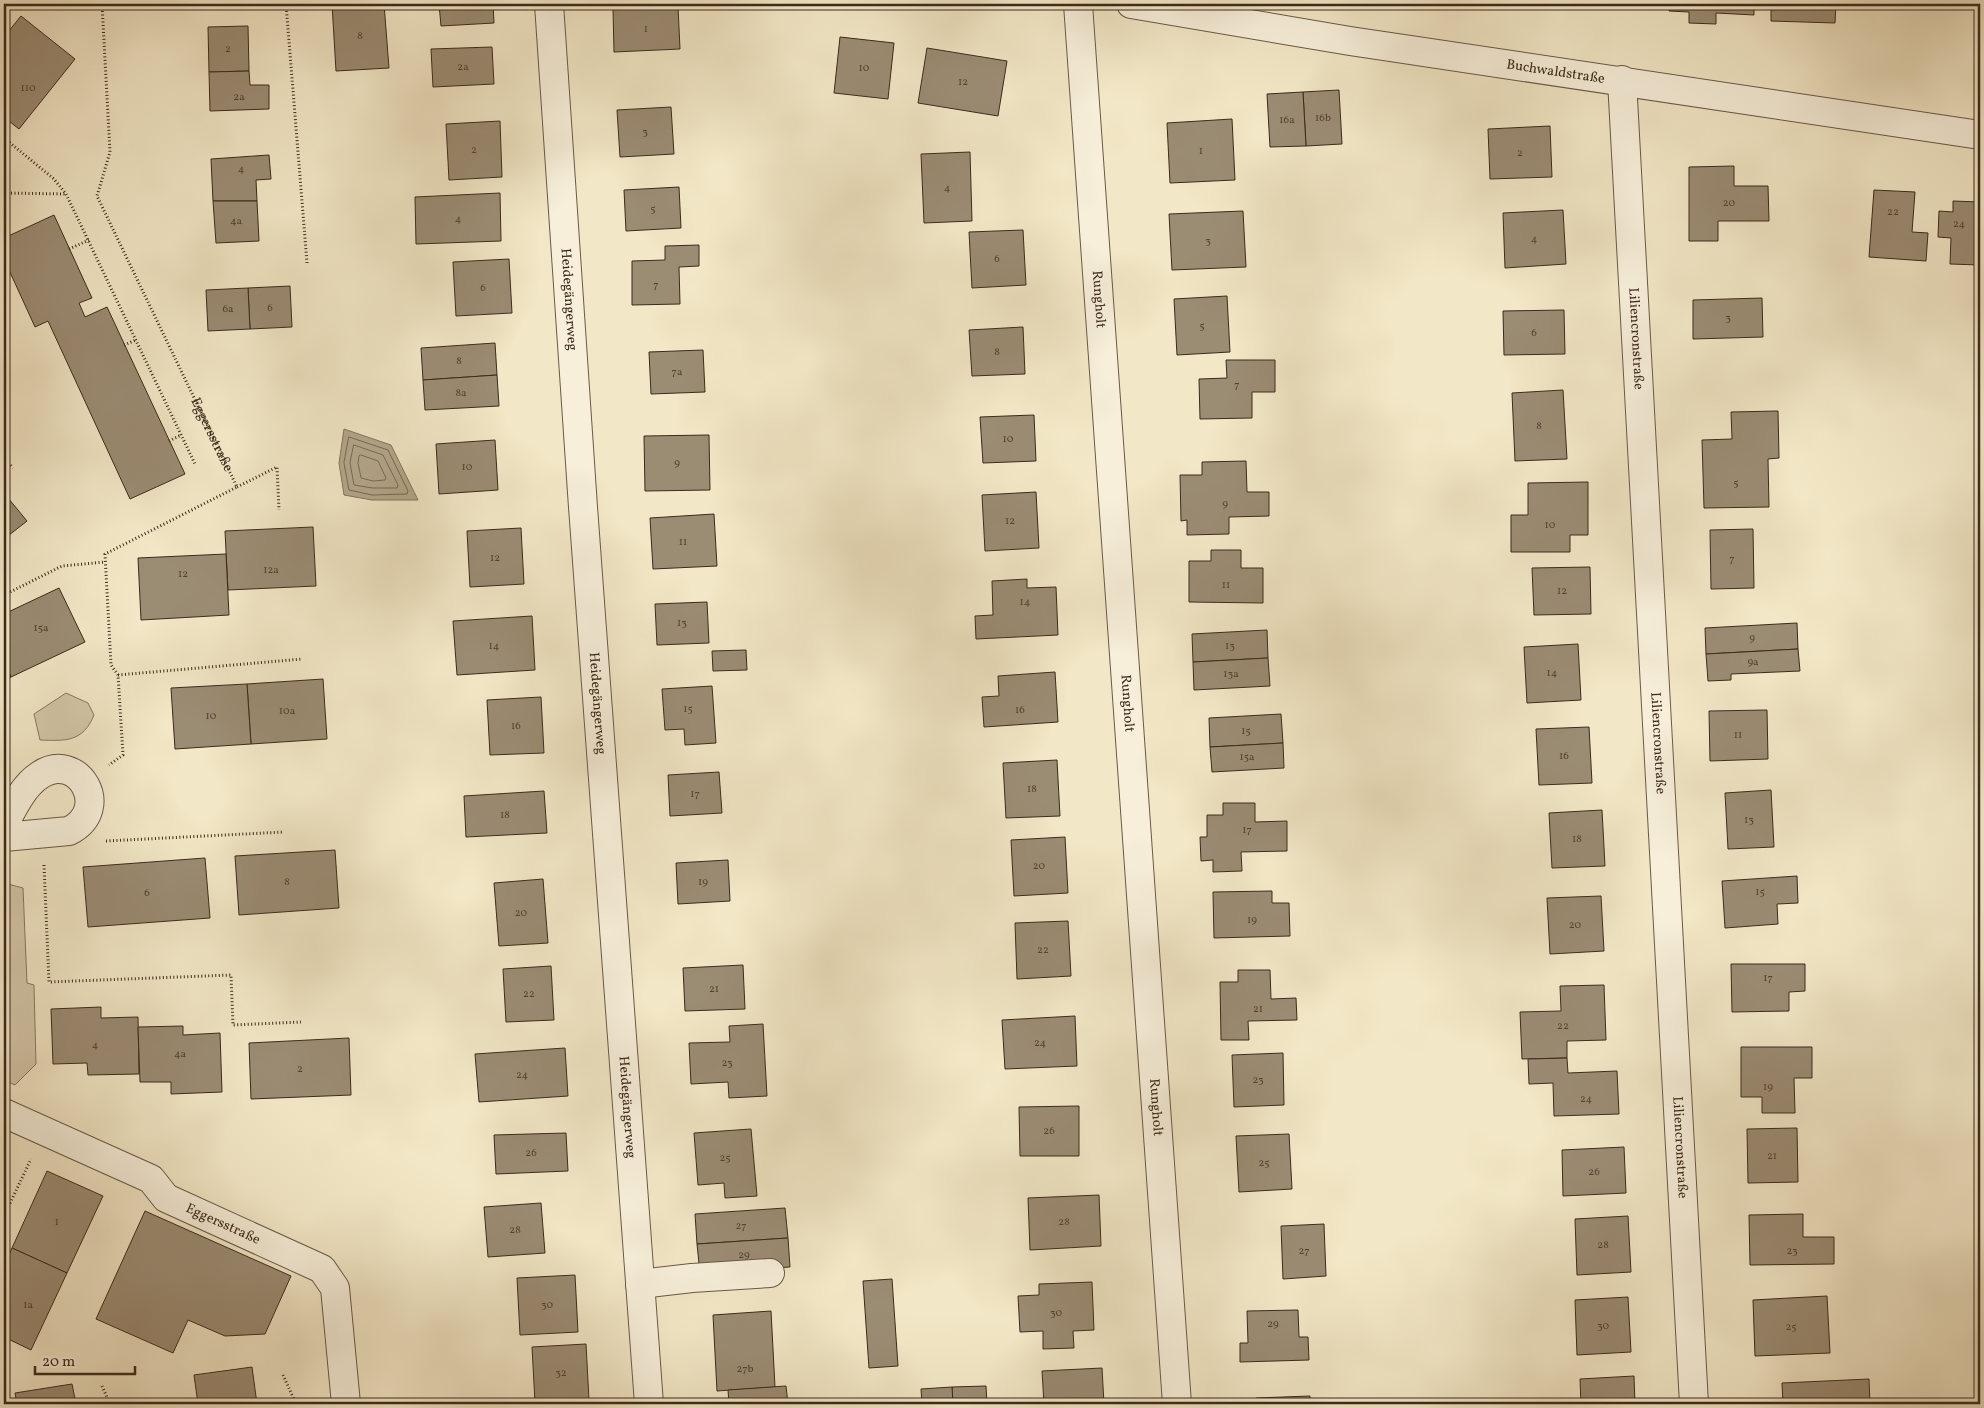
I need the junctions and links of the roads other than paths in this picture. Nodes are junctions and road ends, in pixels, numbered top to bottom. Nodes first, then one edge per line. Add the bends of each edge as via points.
1 (549, 4) edge
2 (1078, 4) edge
3 (1131, 4) edge
4 (1622, 80) junction
5 (1980, 135) edge
6 (4, 825) edge
7 (4, 837) edge
8 (4, 1113) edge
9 (770, 1273) dead end
10 (640, 1284) junction
11 (346, 1404) edge
12 (649, 1404) edge
13 (1177, 1404) edge
14 (1694, 1404) edge

1 - 10 street, Heidegängerweg via 582,507
2 - 13 street, Rungholt
3 - 4 street, Buchwaldstraße via 1350,41
4 - 5 street, Buchwaldstraße
4 - 14 street, Liliencronstraße
6 - 7 street via 20,796 46,772 62,769 70,772 78,776 88,789 90,803 86,818 80,825 69,831
8 - 11 street, Eggersstraße via 151,1179 166,1198 322,1269 334,1288
9 - 10 street
10 - 12 street, Heidegängerweg

